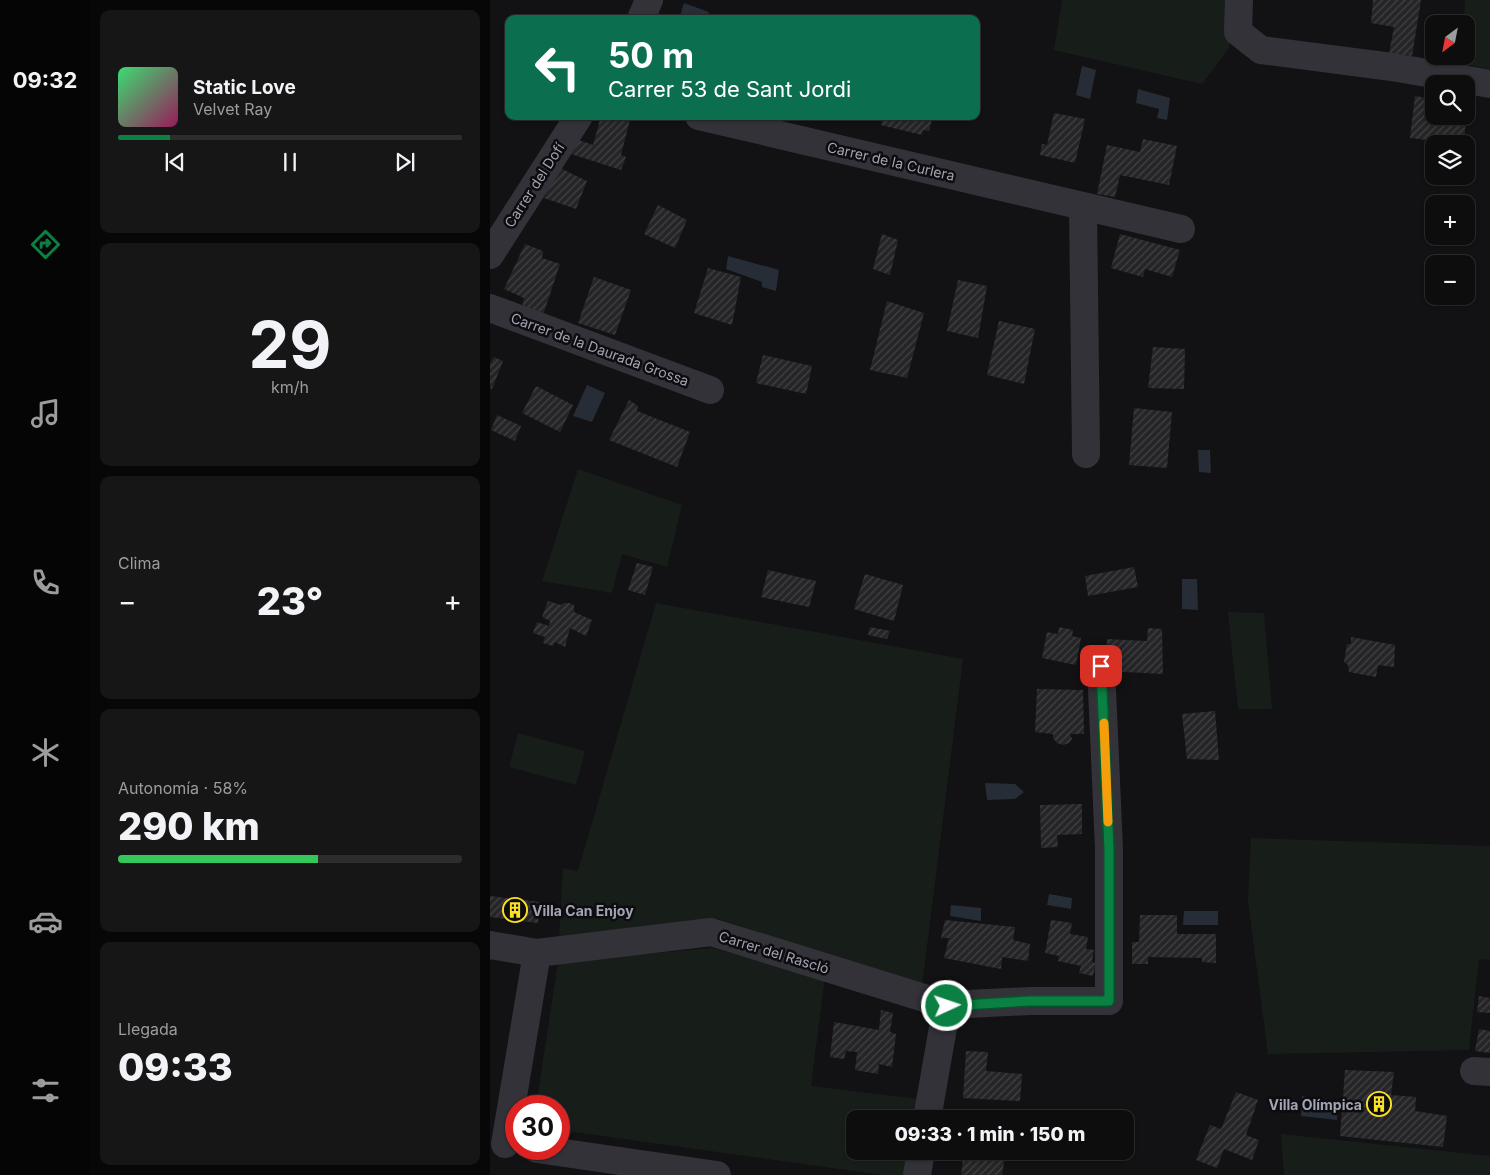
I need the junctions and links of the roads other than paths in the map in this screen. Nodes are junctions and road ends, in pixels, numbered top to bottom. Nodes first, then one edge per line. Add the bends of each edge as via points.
1 (649, 0) edge
2 (1239, 0) edge
3 (643, 15) edge
4 (1490, 84) edge
5 (576, 120) edge
6 (716, 120) edge
7 (1083, 206) junction
8 (1181, 229) dead end
9 (490, 255) edge
10 (490, 308) edge
11 (710, 390) dead end
12 (1086, 454) dead end
13 (1101, 666) dead end
14 (490, 945) edge
15 (537, 953) junction
16 (947, 1006) junction
17 (929, 1110) edge
18 (504, 1144) edge
19 (570, 1154) edge
20 (920, 1160) edge
21 (717, 1175) edge
22 (917, 1175) edge

1 - 3 street
2 - 4 street via 1238,32 1261,50
5 - 9 street, Carrer del Dofí
6 - 7 street, Carrer de la Curlera
7 - 8 street, Carrer de la Curlera
7 - 12 street
10 - 11 street, Carrer de la Daurada Grossa
13 - 16 street via 1109,849 1109,1001
14 - 15 street, Carrer del Rascló
15 - 16 street, Carrer del Rascló via 710,932
15 - 18 street
16 - 17 street
19 - 21 street
20 - 22 street

